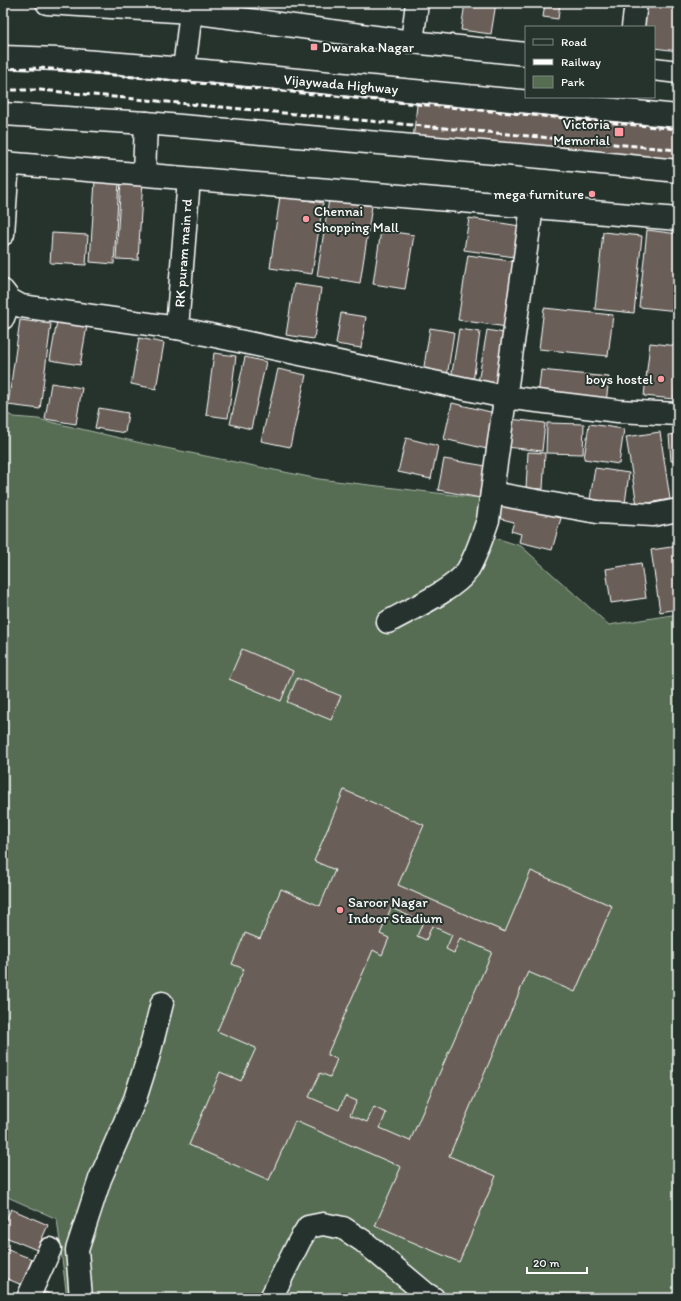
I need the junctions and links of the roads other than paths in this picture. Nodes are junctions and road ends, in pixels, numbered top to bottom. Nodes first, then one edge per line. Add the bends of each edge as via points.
1 (47, 3) edge
2 (417, 3) edge
3 (636, 3) edge
4 (79, 4) edge
5 (191, 8) edge
6 (633, 26) edge
7 (412, 42) junction
8 (525, 54) edge
9 (3, 57) edge
10 (184, 69) junction
11 (655, 69) edge
12 (678, 72) edge
13 (3, 114) edge
14 (678, 116) edge
15 (146, 123) junction
16 (5, 163) edge
17 (678, 171) edge
18 (144, 174) junction
19 (189, 178) junction
20 (532, 207) junction
21 (678, 220) edge
22 (3, 234) edge
23 (5, 303) edge
24 (177, 328) junction
25 (505, 397) junction
26 (678, 414) edge
27 (492, 493) junction
28 (678, 510) edge
29 (388, 622) dead end
30 (162, 1003) dead end
31 (50, 1249) dead end
32 (28, 1298) edge
33 (80, 1298) edge
34 (271, 1298) edge
35 (433, 1298) edge

1 - 4 main road
2 - 7 main road
3 - 6 main road
4 - 5 main road
5 - 7 main road
5 - 10 main road
7 - 8 main road
9 - 10 main road, Vijaywada Highway
10 - 14 main road, Vijaywada Highway
11 - 12 main road
13 - 15 main road
15 - 17 main road
15 - 18 main road
16 - 18 main road
16 - 22 main road
18 - 19 main road
19 - 20 main road
19 - 24 main road, RK puram main rd
20 - 21 main road
20 - 25 main road
23 - 24 main road
24 - 25 main road
25 - 26 main road via 618,411
25 - 27 main road
27 - 28 main road via 598,512 653,515
27 - 29 main road via 488,520 476,554 466,572 453,586
30 - 33 main road via 135,1099 100,1178 77,1250
31 - 32 main road
34 - 35 main road via 308,1227 323,1224 343,1228 363,1241

